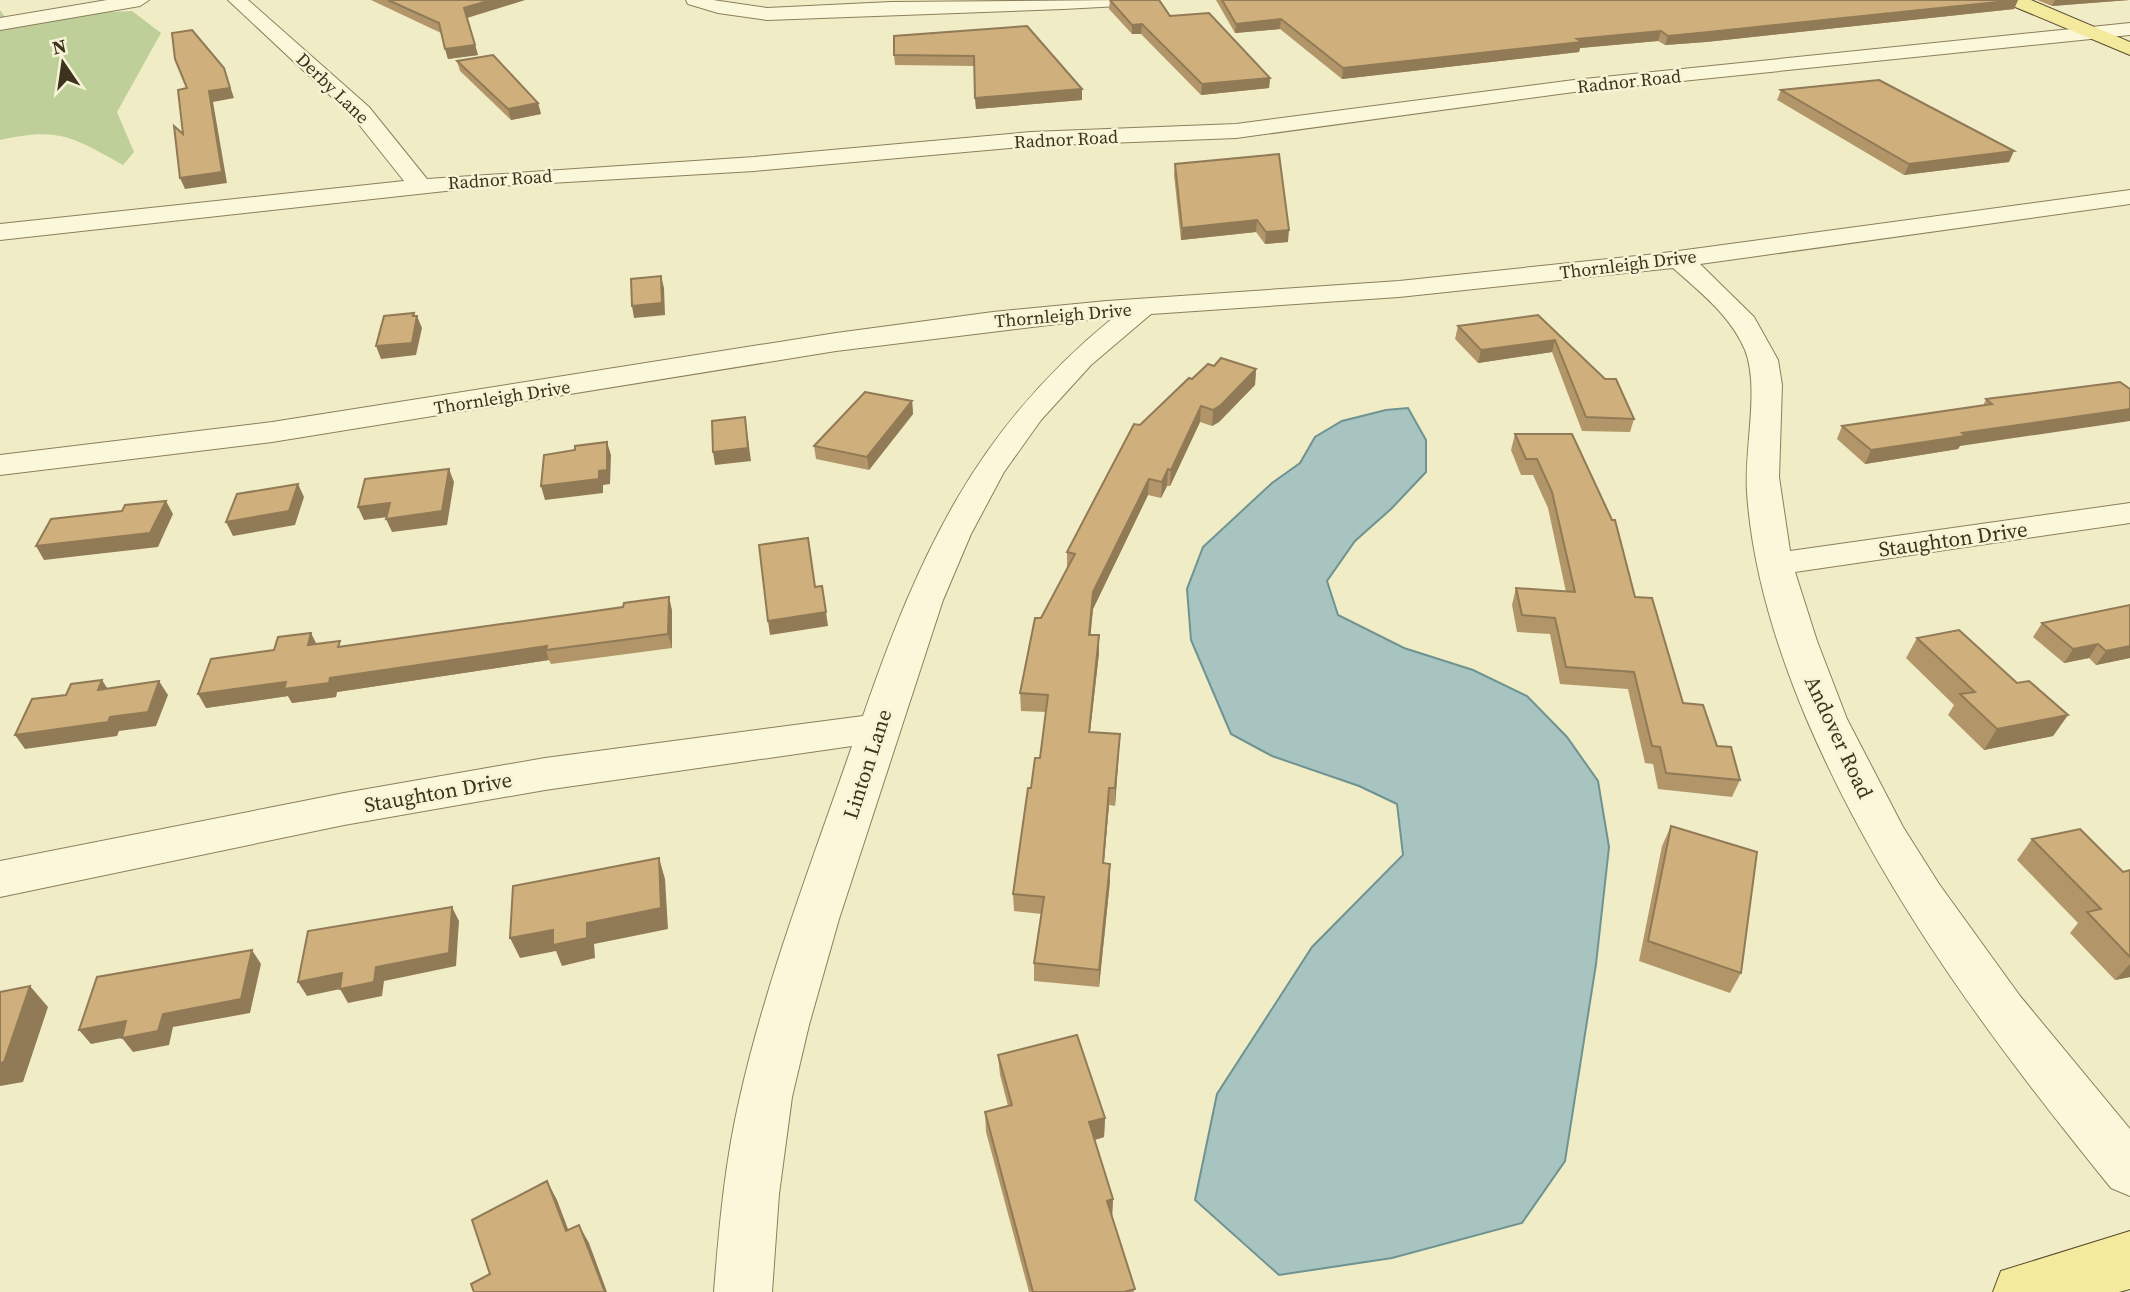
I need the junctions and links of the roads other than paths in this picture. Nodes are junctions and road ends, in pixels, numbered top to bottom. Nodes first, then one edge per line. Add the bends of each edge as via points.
1 (140, 0) edge
2 (237, 0) edge
3 (695, 0) edge
4 (1120, 0) edge
5 (2014, 0) edge
6 (2045, 0) edge
7 (0, 24) edge
8 (2091, 33) junction
9 (2127, 36) edge
10 (419, 185) junction
11 (2130, 197) edge
12 (0, 232) edge
13 (1679, 259) junction
14 (1142, 307) junction
15 (0, 465) edge
16 (2130, 513) edge
17 (1775, 564) junction
18 (879, 728) junction
19 (0, 879) edge
20 (2130, 1170) edge
21 (2130, 1260) edge
22 (743, 1292) edge
23 (2022, 1292) edge

1 - 7 street
2 - 10 street, Derby Lane via 361,111
3 - 4 street via 732,11 774,14 1015,8
5 - 8 main road
6 - 9 main road
8 - 9 street, Radnor Road
8 - 10 street, Radnor Road via 1574,86 1236,131 1031,139 754,164
10 - 12 street, Radnor Road
11 - 13 street, Thornleigh Drive
13 - 14 street, Thornleigh Drive via 1399,289
13 - 17 street, Andover Road via 1739,316 1763,359 1763,485
14 - 15 street, Thornleigh Drive via 904,332 285,430
14 - 18 street, Linton Lane via 1051,388 986,473 939,559
16 - 17 street, Staughton Drive
17 - 20 street, Andover Road via 1820,701 1881,825 2001,1008
18 - 19 street, Staughton Drive via 545,774 344,808
18 - 22 street, Linton Lane via 802,959 774,1061 757,1156
21 - 23 main road

